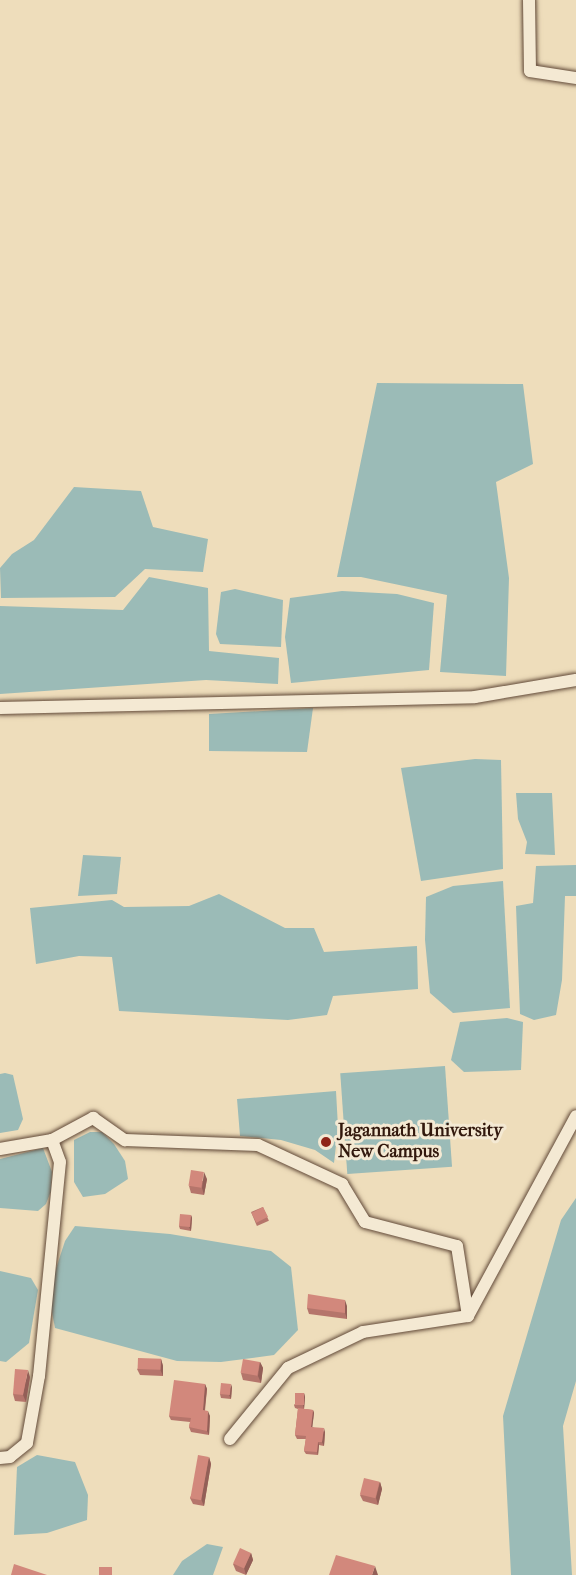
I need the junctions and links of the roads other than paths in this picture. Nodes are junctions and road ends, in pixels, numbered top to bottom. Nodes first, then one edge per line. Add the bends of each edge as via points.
1 (529, 0) edge
2 (576, 78) edge
3 (576, 680) edge
4 (0, 708) edge
5 (576, 1116) edge
6 (52, 1140) junction
7 (0, 1149) edge
8 (468, 1316) junction
9 (230, 1438) dead end
10 (0, 1458) edge

1 - 2 street via 530,71
3 - 4 street via 475,697
5 - 8 street
6 - 7 street
6 - 8 street via 93,1119 125,1140 258,1145 342,1184 365,1222 456,1246
6 - 10 street via 60,1162 39,1376 27,1443 10,1457
8 - 9 street via 363,1332 288,1368

